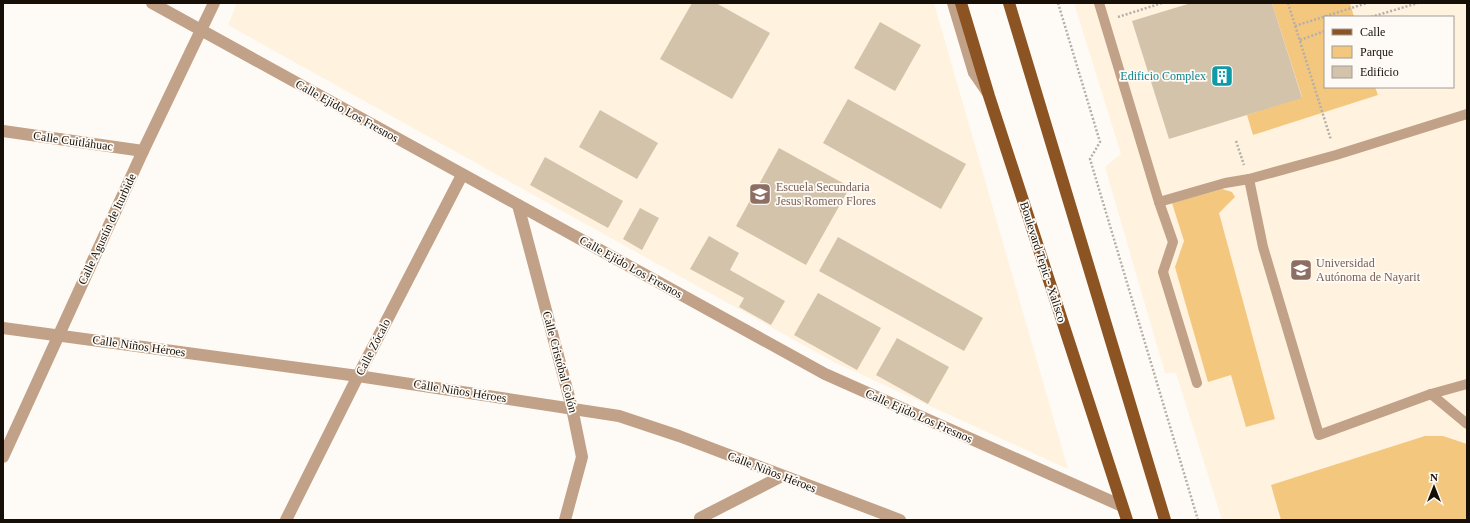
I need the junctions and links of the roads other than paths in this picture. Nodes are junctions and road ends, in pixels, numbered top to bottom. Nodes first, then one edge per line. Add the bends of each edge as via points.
1 (152, 3) edge
2 (214, 3) edge
3 (952, 3) edge
4 (961, 3) edge
5 (1009, 3) edge
6 (1099, 3) edge
7 (202, 30) junction
8 (989, 96) junction
9 (1467, 114) edge
10 (3, 131) edge
11 (143, 151) junction
12 (462, 175) junction
13 (1249, 179) junction
14 (1159, 202) junction
15 (518, 205) junction
16 (3, 328) edge
17 (58, 335) junction
18 (358, 376) junction
19 (1197, 383) dead end
20 (1467, 384) edge
21 (1431, 394) junction
22 (572, 408) junction
23 (1467, 424) edge
24 (3, 457) edge
25 (782, 476) junction
26 (1122, 506) junction
27 (286, 520) edge
28 (565, 520) edge
29 (700, 520) edge
30 (900, 520) edge
31 (1127, 520) edge
32 (1165, 520) edge

1 - 7 street, Calle Ejido Los Fresnos
2 - 7 street, Calle Agustín de Iturbide
3 - 8 lane via 973,73
4 - 8 main road, Boulevard Tepic - Xalisco
5 - 32 main road
6 - 14 lane
7 - 11 street, Calle Agustín de Iturbide
7 - 12 street, Calle Ejido Los Fresnos
8 - 26 main road, Boulevard Tepic - Xalisco
9 - 13 lane
10 - 11 street, Calle Cuitláhuac
11 - 17 street, Calle Agustín de Iturbide
12 - 15 street, Calle Ejido Los Fresnos
12 - 18 street, Calle Zócalo
13 - 14 lane via 1225,182
13 - 21 lane via 1263,247 1319,435
14 - 19 lane via 1173,242 1163,272
15 - 22 street, Calle Cristóbal Colón
15 - 26 street, Calle Ejido Los Fresnos via 825,374
16 - 17 street, Calle Niños Héroes
17 - 18 street, Calle Niños Héroes
17 - 24 street, Calle Agustín de Iturbide
18 - 22 street, Calle Niños Héroes
18 - 27 street, Calle Zócalo
20 - 21 lane
21 - 23 lane
22 - 25 street, Calle Niños Héroes via 619,416
22 - 28 street, Calle Cristóbal Colón via 582,457
25 - 29 street
25 - 30 street, Calle Niños Héroes
26 - 31 main road, Boulevard Tepic - Xalisco

